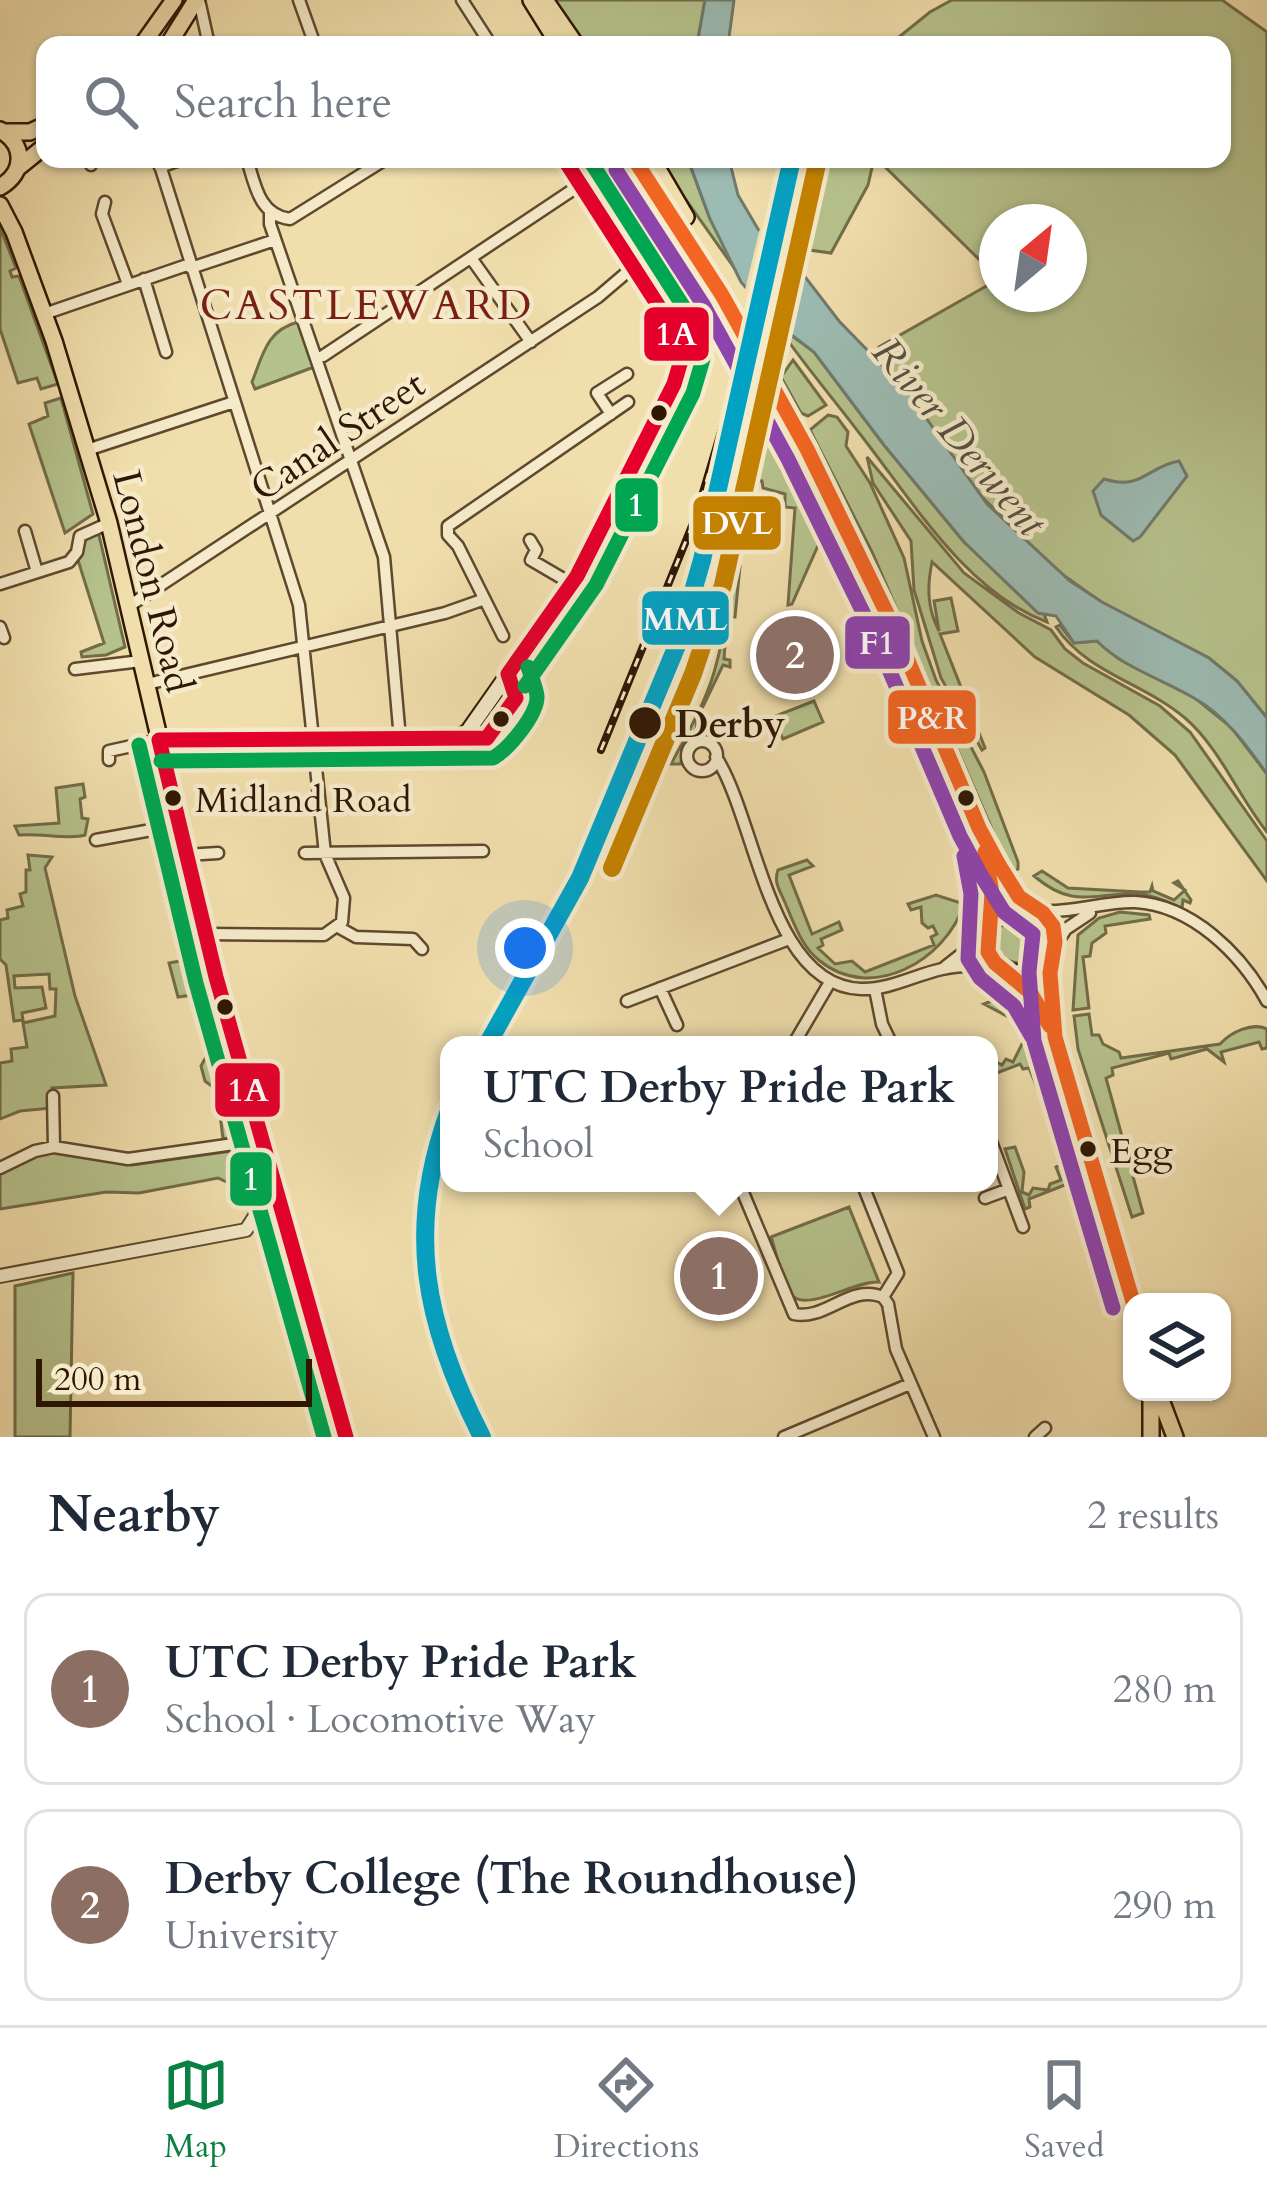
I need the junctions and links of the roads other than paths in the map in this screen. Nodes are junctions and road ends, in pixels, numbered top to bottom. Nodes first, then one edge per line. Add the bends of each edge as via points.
1 (174, 0) edge
2 (197, 0) edge
3 (299, 0) edge
4 (462, 0) edge
5 (528, 0) edge
6 (545, 0) edge
7 (148, 36) edge
8 (174, 36) edge
9 (207, 36) edge
10 (312, 36) edge
11 (484, 36) edge
12 (542, 36) edge
13 (553, 36) edge
14 (569, 36) edge
15 (36, 129) edge
16 (2, 131) edge
17 (36, 154) edge
18 (161, 168) edge
19 (250, 168) edge
20 (372, 168) edge
21 (570, 168) edge
22 (641, 168) edge
23 (656, 168) edge
24 (10, 178) edge
25 (580, 185) junction
26 (105, 202) dead end
27 (0, 205) edge
28 (270, 213) junction
29 (679, 218) junction
30 (14, 232) junction
31 (275, 240) junction
32 (471, 258) junction
33 (191, 266) junction
34 (632, 268) junction
35 (698, 276) dead end
36 (144, 279) junction
37 (128, 284) junction
38 (44, 314) junction
39 (695, 314) junction
40 (668, 318) junction
41 (531, 342) junction
42 (166, 352) dead end
43 (682, 352) junction
44 (323, 356) dead end
45 (628, 374) dead end
46 (234, 402) junction
47 (628, 402) dead end
48 (611, 414) junction
49 (87, 450) junction
50 (353, 461) junction
51 (270, 515) junction
52 (109, 524) junction
53 (25, 531) dead end
54 (530, 540) dead end
55 (37, 572) junction
56 (0, 584) edge
57 (572, 584) junction
58 (482, 600) junction
59 (129, 606) junction
60 (390, 625) junction
61 (503, 636) dead end
62 (304, 646) junction
63 (141, 661) junction
64 (75, 669) dead end
65 (147, 684) junction
66 (314, 737) junction
67 (400, 739) junction
68 (159, 740) junction
69 (716, 757) junction
70 (109, 760) dead end
71 (702, 771) junction
72 (728, 781) junction
73 (179, 825) junction
74 (979, 828) junction
75 (96, 840) dead end
76 (483, 851) dead end
77 (304, 853) dead end
78 (218, 854) dead end
79 (325, 854) junction
80 (186, 855) junction
81 (1098, 908) junction
82 (1035, 909) junction
83 (338, 927) junction
84 (989, 928) junction
85 (205, 934) junction
86 (789, 938) junction
87 (422, 949) dead end
88 (1052, 951) junction
89 (943, 969) junction
90 (1003, 969) junction
91 (830, 982) junction
92 (660, 988) junction
93 (875, 989) junction
94 (627, 1001) dead end
95 (1267, 1001) edge
96 (677, 1025) dead end
97 (798, 1036) edge
98 (889, 1036) edge
99 (1055, 1037) junction
100 (53, 1096) dead end
101 (262, 1140) junction
102 (55, 1147) junction
103 (998, 1160) edge
104 (0, 1168) edge
105 (1009, 1189) junction
106 (743, 1192) edge
107 (866, 1192) edge
108 (986, 1198) dead end
109 (1023, 1218) dead end
110 (0, 1276) edge
111 (1130, 1293) edge
112 (883, 1297) junction
113 (910, 1384) junction
114 (1154, 1401) edge
115 (1159, 1401) edge
116 (346, 1437) edge
117 (784, 1437) edge
118 (934, 1437) edge
119 (1151, 1437) edge
120 (1174, 1437) edge

1 - 7 main road
2 - 8 main road
2 - 9 street
3 - 10 street
4 - 11 street
5 - 12 main road
5 - 13 main road
6 - 14 main road
15 - 16 main road
16 - 24 main road, London Road via 18,147
17 - 24 main road
18 - 33 street
19 - 28 street
20 - 28 street via 295,218
21 - 25 main road
22 - 29 main road
23 - 29 main road
24 - 30 main road, London Road
25 - 32 street
25 - 34 main road
26 - 37 street via 102,214
27 - 30 main road, London Road
28 - 31 street
29 - 74 main road, bridge via 807,448 896,630
30 - 38 main road, London Road
31 - 33 street
31 - 50 street
32 - 41 street
32 - 44 street
33 - 36 street
33 - 46 street
34 - 40 main road
34 - 41 street, Canal Street
35 - 39 main road
36 - 37 street
36 - 42 street
37 - 38 street
38 - 49 main road, London Road
39 - 40 main road via 681,325
39 - 43 main road via 692,343
40 - 43 main road
41 - 50 street, Canal Street
43 - 57 main road via 668,397
45 - 48 street via 597,393
46 - 49 street
46 - 51 street
47 - 48 street
48 - 58 street via 446,531
49 - 52 main road, London Road
50 - 51 street, Canal Street
50 - 60 street via 384,557
51 - 59 street, Canal Street
51 - 62 street
52 - 55 street via 80,536 69,562
52 - 59 main road, London Road
53 - 55 street
54 - 57 street via 531,560
55 - 56 street
57 - 67 main road via 461,737
58 - 60 street
58 - 61 street
59 - 63 main road, London Road
60 - 62 street
60 - 67 street
62 - 65 street
62 - 66 street
63 - 64 street
63 - 65 main road, London Road
65 - 68 main road, London Road
66 - 67 main road
66 - 68 main road
66 - 79 street
68 - 70 street via 109,751
68 - 73 main road, London Road
69 - 71 street
69 - 71 street via 706,742 692,745 688,761
69 - 72 street
71 - 72 street
72 - 86 street
73 - 75 street
73 - 80 main road, London Road
74 - 82 main road
74 - 84 main road via 990,871
76 - 79 street
77 - 79 street
78 - 80 street
79 - 83 street via 345,902
80 - 85 main road, London Road
81 - 82 street
81 - 88 street via 1066,929
81 - 95 street via 1140,903 1191,921 1235,956
82 - 84 main road via 1009,907
82 - 88 main road via 1053,926
83 - 85 street via 290,936
83 - 87 street via 356,937 413,939
84 - 89 street
84 - 90 main road via 988,952
85 - 101 main road, London Road
86 - 91 street
86 - 92 street
88 - 90 main road via 1031,972
88 - 99 main road
89 - 90 street
89 - 93 street
90 - 99 main road via 1030,992
91 - 93 street
91 - 97 street
92 - 94 street
92 - 96 street
93 - 98 street
99 - 111 main road
100 - 102 street
101 - 102 street via 128,1159
101 - 110 street via 260,1211 246,1230
101 - 116 main road, London Road
102 - 104 street
103 - 105 street
105 - 108 street
105 - 109 street
106 - 112 street via 794,1314 859,1293
107 - 112 street via 898,1273
112 - 113 street
113 - 117 street
113 - 118 street
114 - 119 main road
115 - 120 main road

